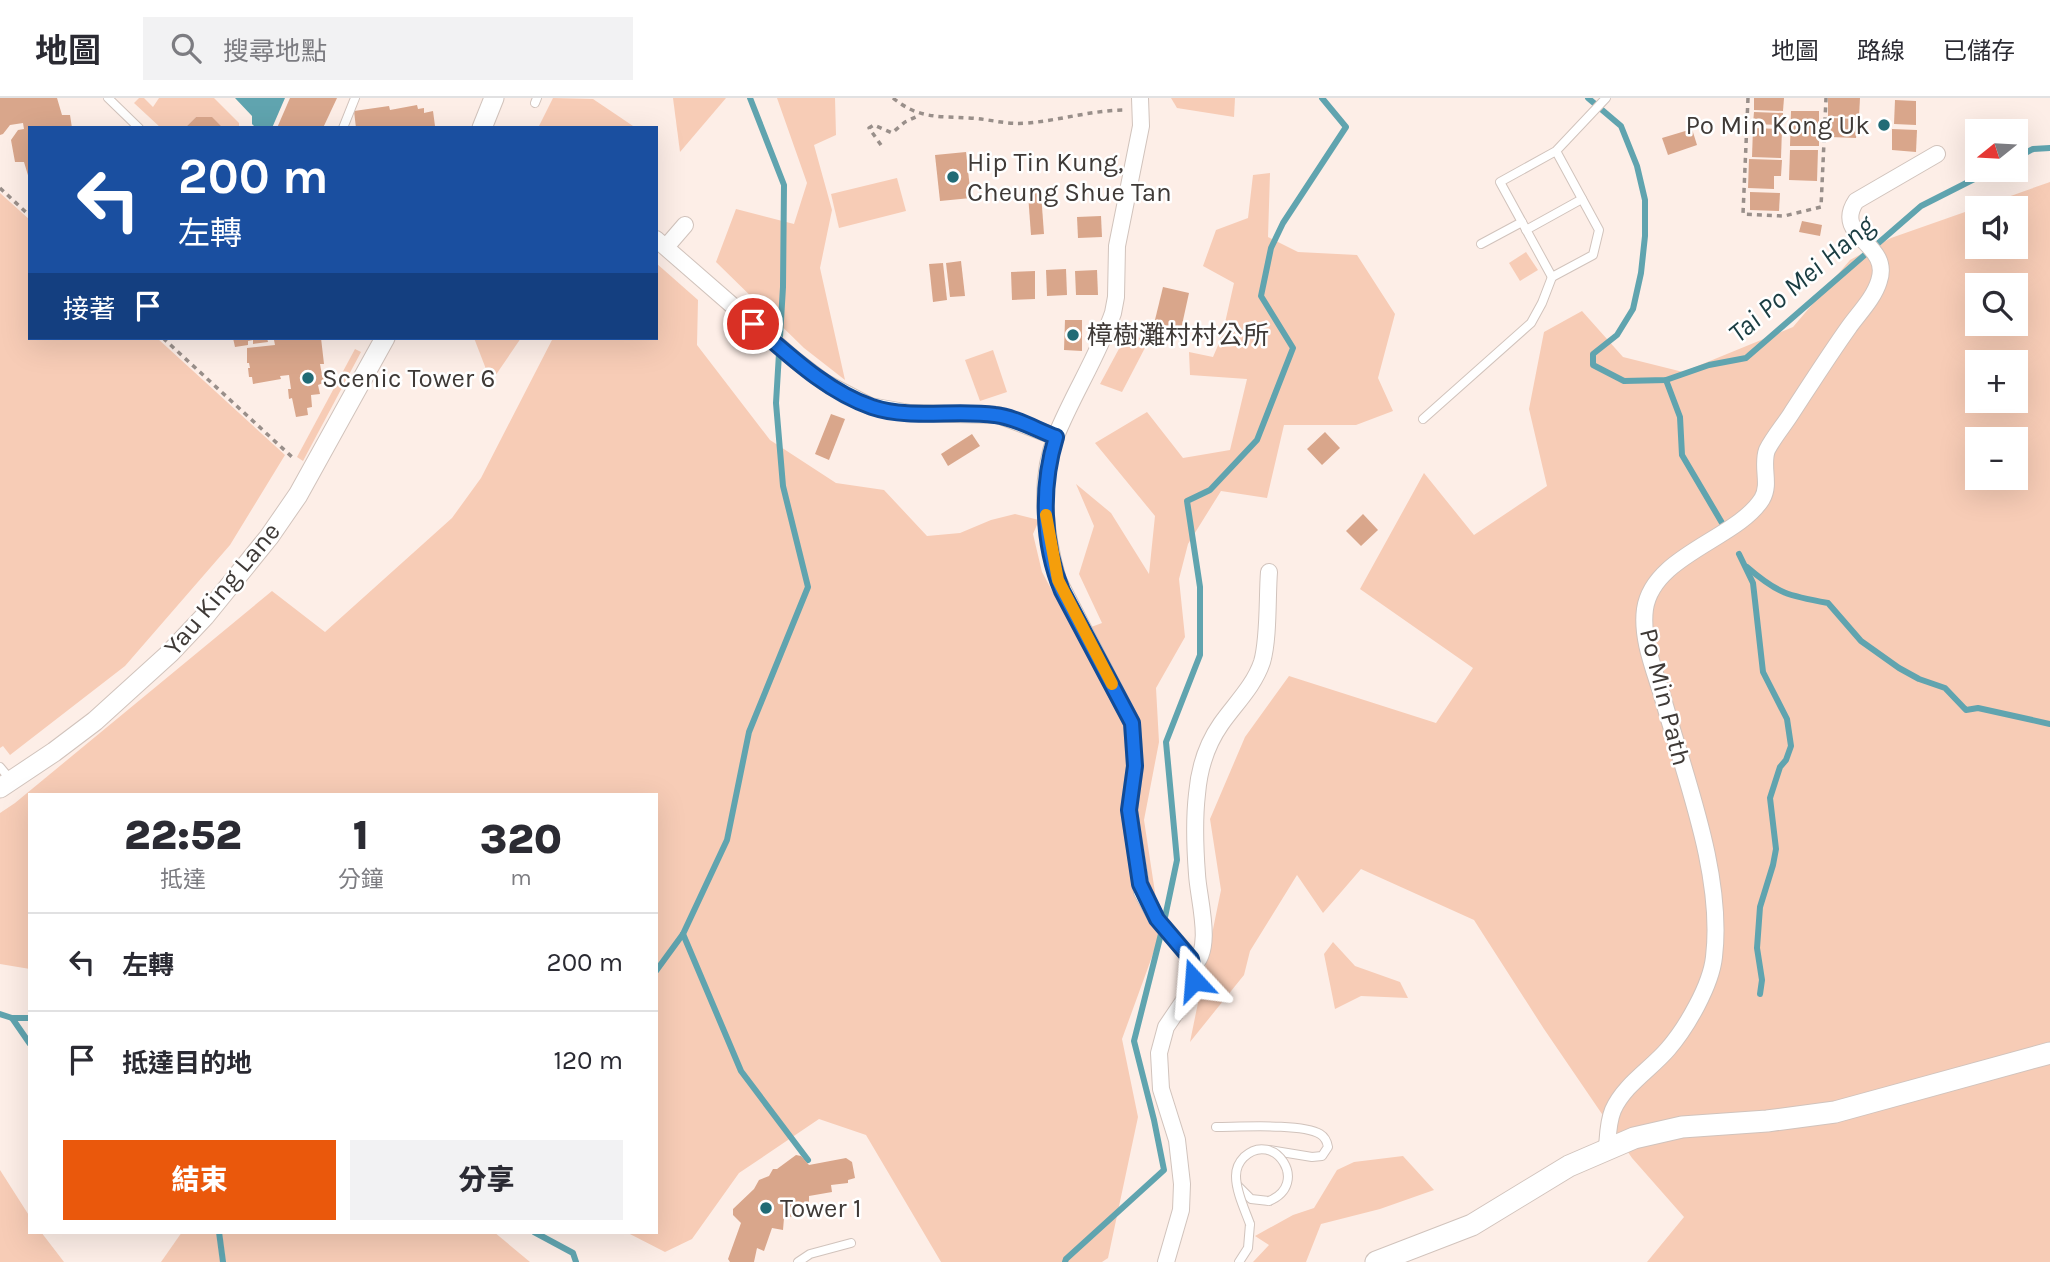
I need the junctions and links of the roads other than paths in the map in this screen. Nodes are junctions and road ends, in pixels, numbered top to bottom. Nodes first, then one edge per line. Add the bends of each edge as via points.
1 (108, 98) edge
2 (355, 98) edge
3 (494, 98) edge
4 (1140, 98) edge
5 (1606, 98) edge
6 (137, 126) edge
7 (344, 126) edge
8 (483, 126) edge
9 (1556, 151) junction
10 (1937, 154) dead end
11 (1583, 199) junction
12 (685, 225) dead end
13 (1524, 226) junction
14 (661, 243) edge
15 (1481, 244) dead end
16 (1552, 278) junction
17 (384, 340) edge
18 (1423, 419) dead end
19 (1056, 437) junction
20 (1269, 572) dead end
21 (4, 779) edge
22 (1193, 967) junction
23 (2050, 1053) edge
24 (1216, 1127) dead end
25 (1607, 1148) junction
26 (851, 1243) dead end
27 (1414, 1256) edge
28 (798, 1262) edge
29 (1166, 1262) edge
30 (1239, 1262) edge
31 (1376, 1262) edge

1 - 6 lane
2 - 7 lane
3 - 8 street
4 - 19 street via 1141,126 1117,246 1113,313
5 - 9 lane
9 - 11 lane
9 - 13 lane via 1500,182
10 - 25 street, Po Min Path via 1856,201 1849,218 1877,255 1881,272 1876,289 1766,452 1767,486 1762,499 1675,564 1657,583 1645,608 1649,649 1713,879 1714,959 1691,1015 1668,1049 1614,1108
11 - 13 lane
11 - 16 lane via 1600,230 1593,255
12 - 14 street
13 - 15 lane
13 - 16 lane
14 - 19 street via 805,368 870,406 909,413 998,415
16 - 18 lane via 1531,323
17 - 21 street, Yau King Lane via 298,495 230,587 179,644 95,721
19 - 22 street via 1046,480 1051,555 1062,591 1132,723 1135,766 1130,822 1142,892
20 - 22 street via 1261,664 1207,750 1199,777 1195,814 1204,934 1200,959
22 - 29 street via 1194,980 1170,1017 1159,1053 1159,1080 1177,1140 1182,1184 1181,1210
23 - 25 main road via 1835,1112 1682,1127
24 - 30 lane, bridge via 1299,1128 1317,1132 1328,1147 1322,1156 1261,1149 1256,1150 1251,1152 1245,1155 1238,1164 1237,1167 1236,1175 1236,1180 1238,1186 1242,1192 1246,1196 1256,1201 1280,1195 1288,1173 1283,1160 1267,1150 1259,1150 1254,1151 1249,1153 1244,1157 1241,1161 1238,1166 1236,1169 1236,1177 1237,1182 1239,1188 1240,1194 1250,1224 1248,1248
25 - 27 main road
26 - 28 lane
27 - 31 main road

